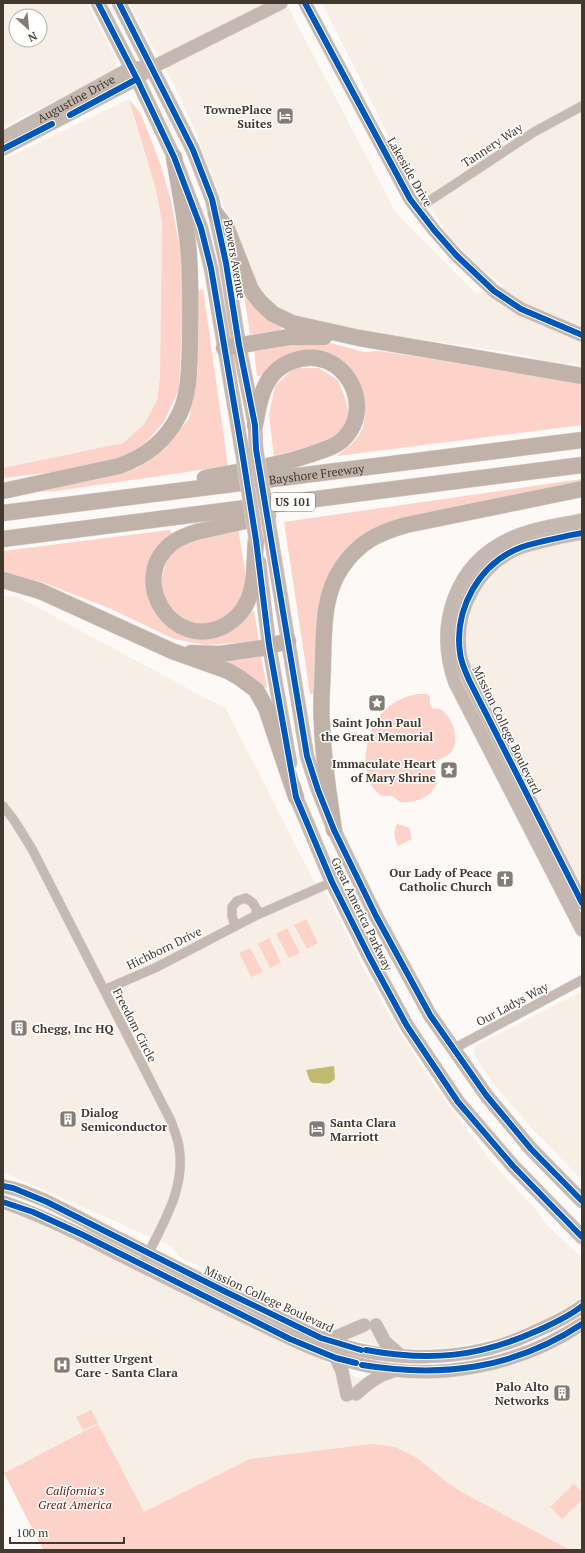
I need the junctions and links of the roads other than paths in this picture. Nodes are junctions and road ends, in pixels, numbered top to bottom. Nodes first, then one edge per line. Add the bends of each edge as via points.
1 (98, 3) edge
2 (119, 3) edge
3 (281, 3) edge
4 (305, 3) edge
5 (151, 68) junction
6 (134, 74) junction
7 (582, 106) edge
8 (3, 138) edge
9 (3, 149) edge
10 (174, 157) junction
11 (418, 209) junction
12 (216, 214) junction
13 (582, 335) edge
14 (360, 338) junction
15 (231, 347) junction
16 (582, 376) edge
17 (255, 425) junction
18 (582, 440) edge
19 (582, 465) edge
20 (582, 488) edge
21 (3, 490) edge
22 (381, 491) junction
23 (36, 509) junction
24 (3, 513) edge
25 (582, 520) edge
26 (582, 533) edge
27 (3, 538) edge
28 (263, 538) junction
29 (3, 580) edge
30 (288, 641) junction
31 (269, 645) junction
32 (172, 651) junction
33 (296, 797) junction
34 (3, 806) edge
35 (334, 830) junction
36 (332, 882) junction
37 (582, 902) edge
38 (255, 916) junction
39 (235, 926) junction
40 (582, 930) edge
41 (582, 980) edge
42 (104, 990) junction
43 (453, 1048) junction
44 (3, 1186) edge
45 (3, 1202) edge
46 (582, 1202) edge
47 (582, 1237) edge
48 (148, 1253) junction
49 (142, 1265) junction
50 (582, 1306) edge
51 (582, 1324) edge
52 (322, 1338) junction
53 (401, 1356) junction
54 (336, 1358) junction
55 (394, 1370) junction

1 - 6 main road, Bowers Avenue
2 - 5 main road, Bowers Avenue
3 - 5 street, Augustine Drive
4 - 11 street, Lakeside Drive via 410,199
5 - 6 street, Augustine Drive
5 - 12 main road, Bowers Avenue via 193,150
6 - 8 street, Augustine Drive
6 - 9 street, Augustine Drive
6 - 10 main road, Bowers Avenue
7 - 11 street, Tannery Way via 534,132
10 - 15 main road, Bowers Avenue via 201,228
10 - 21 highway via 189,254 191,298 187,388 180,414 157,446 133,461
11 - 13 street, Lakeside Drive via 456,255 494,291 521,309
12 - 14 highway via 227,229 251,290 273,314 292,323
12 - 15 main road, Bowers Avenue via 226,263
14 - 15 highway via 289,337
14 - 16 highway
15 - 17 main road, Bowers Avenue
15 - 28 main road, Bowers Avenue, bridge via 242,451
17 - 23 highway via 258,406 268,381 282,366 300,358 324,359 337,365 349,379 355,394 358,410 353,427 339,443 326,450 274,465
17 - 28 main road, Bowers Avenue, bridge
18 - 23 highway, Bayshore Freeway / US 101
19 - 22 highway, Bayshore Freeway / US 101
20 - 35 highway via 383,532 363,544 341,568 331,588 324,615 321,723
22 - 27 highway, Bayshore Freeway / US 101
22 - 28 highway via 211,528 174,541 158,559 153,575 155,596 164,613 178,625 196,630 214,630 229,623 243,610 249,599
23 - 24 highway, Bayshore Freeway / US 101
25 - 40 street, Mission College Boulevard via 521,534 497,545 485,554 458,589 448,620 446,638 447,655 455,683
26 - 37 street, Mission College Boulevard via 522,547 495,563 476,583 468,597 459,634 460,654 470,682
28 - 30 main road, Great America Parkway
28 - 31 main road, Great America Parkway
29 - 32 highway via 40,591
30 - 31 highway
30 - 35 main road, Great America Parkway via 307,756
31 - 32 highway via 220,654
31 - 33 main road, Great America Parkway
32 - 33 highway via 228,671 256,690 266,708
33 - 36 main road, Great America Parkway
34 - 42 street, Freedom Circle via 32,849
35 - 43 main road, Great America Parkway via 376,916 426,1008
36 - 38 street, Hichborn Drive
36 - 47 main road, Great America Parkway via 368,956 407,1026 458,1102 513,1166
38 - 39 street, Hichborn Drive
38 - 39 street via 257,910 253,902 246,898 237,901 232,907
39 - 42 street, Hichborn Drive via 157,967
41 - 43 street, Our Ladys Way
42 - 48 street, Freedom Circle via 171,1121 179,1147 180,1175 177,1190
43 - 46 main road, Great America Parkway via 486,1095 531,1149
44 - 48 street, Mission College Boulevard via 47,1202
45 - 49 street, Mission College Boulevard via 33,1212
48 - 49 street, Freedom Circle
48 - 52 street, Mission College Boulevard
49 - 54 street, Mission College Boulevard via 290,1339
50 - 53 street, Mission College Boulevard via 551,1324 494,1347 451,1355
51 - 55 street, Mission College Boulevard via 544,1346 505,1360 452,1370
52 - 53 street, Mission College Boulevard via 361,1350
52 - 53 street via 336,1337 370,1325
54 - 55 street, Mission College Boulevard
54 - 55 street via 352,1394 384,1373

